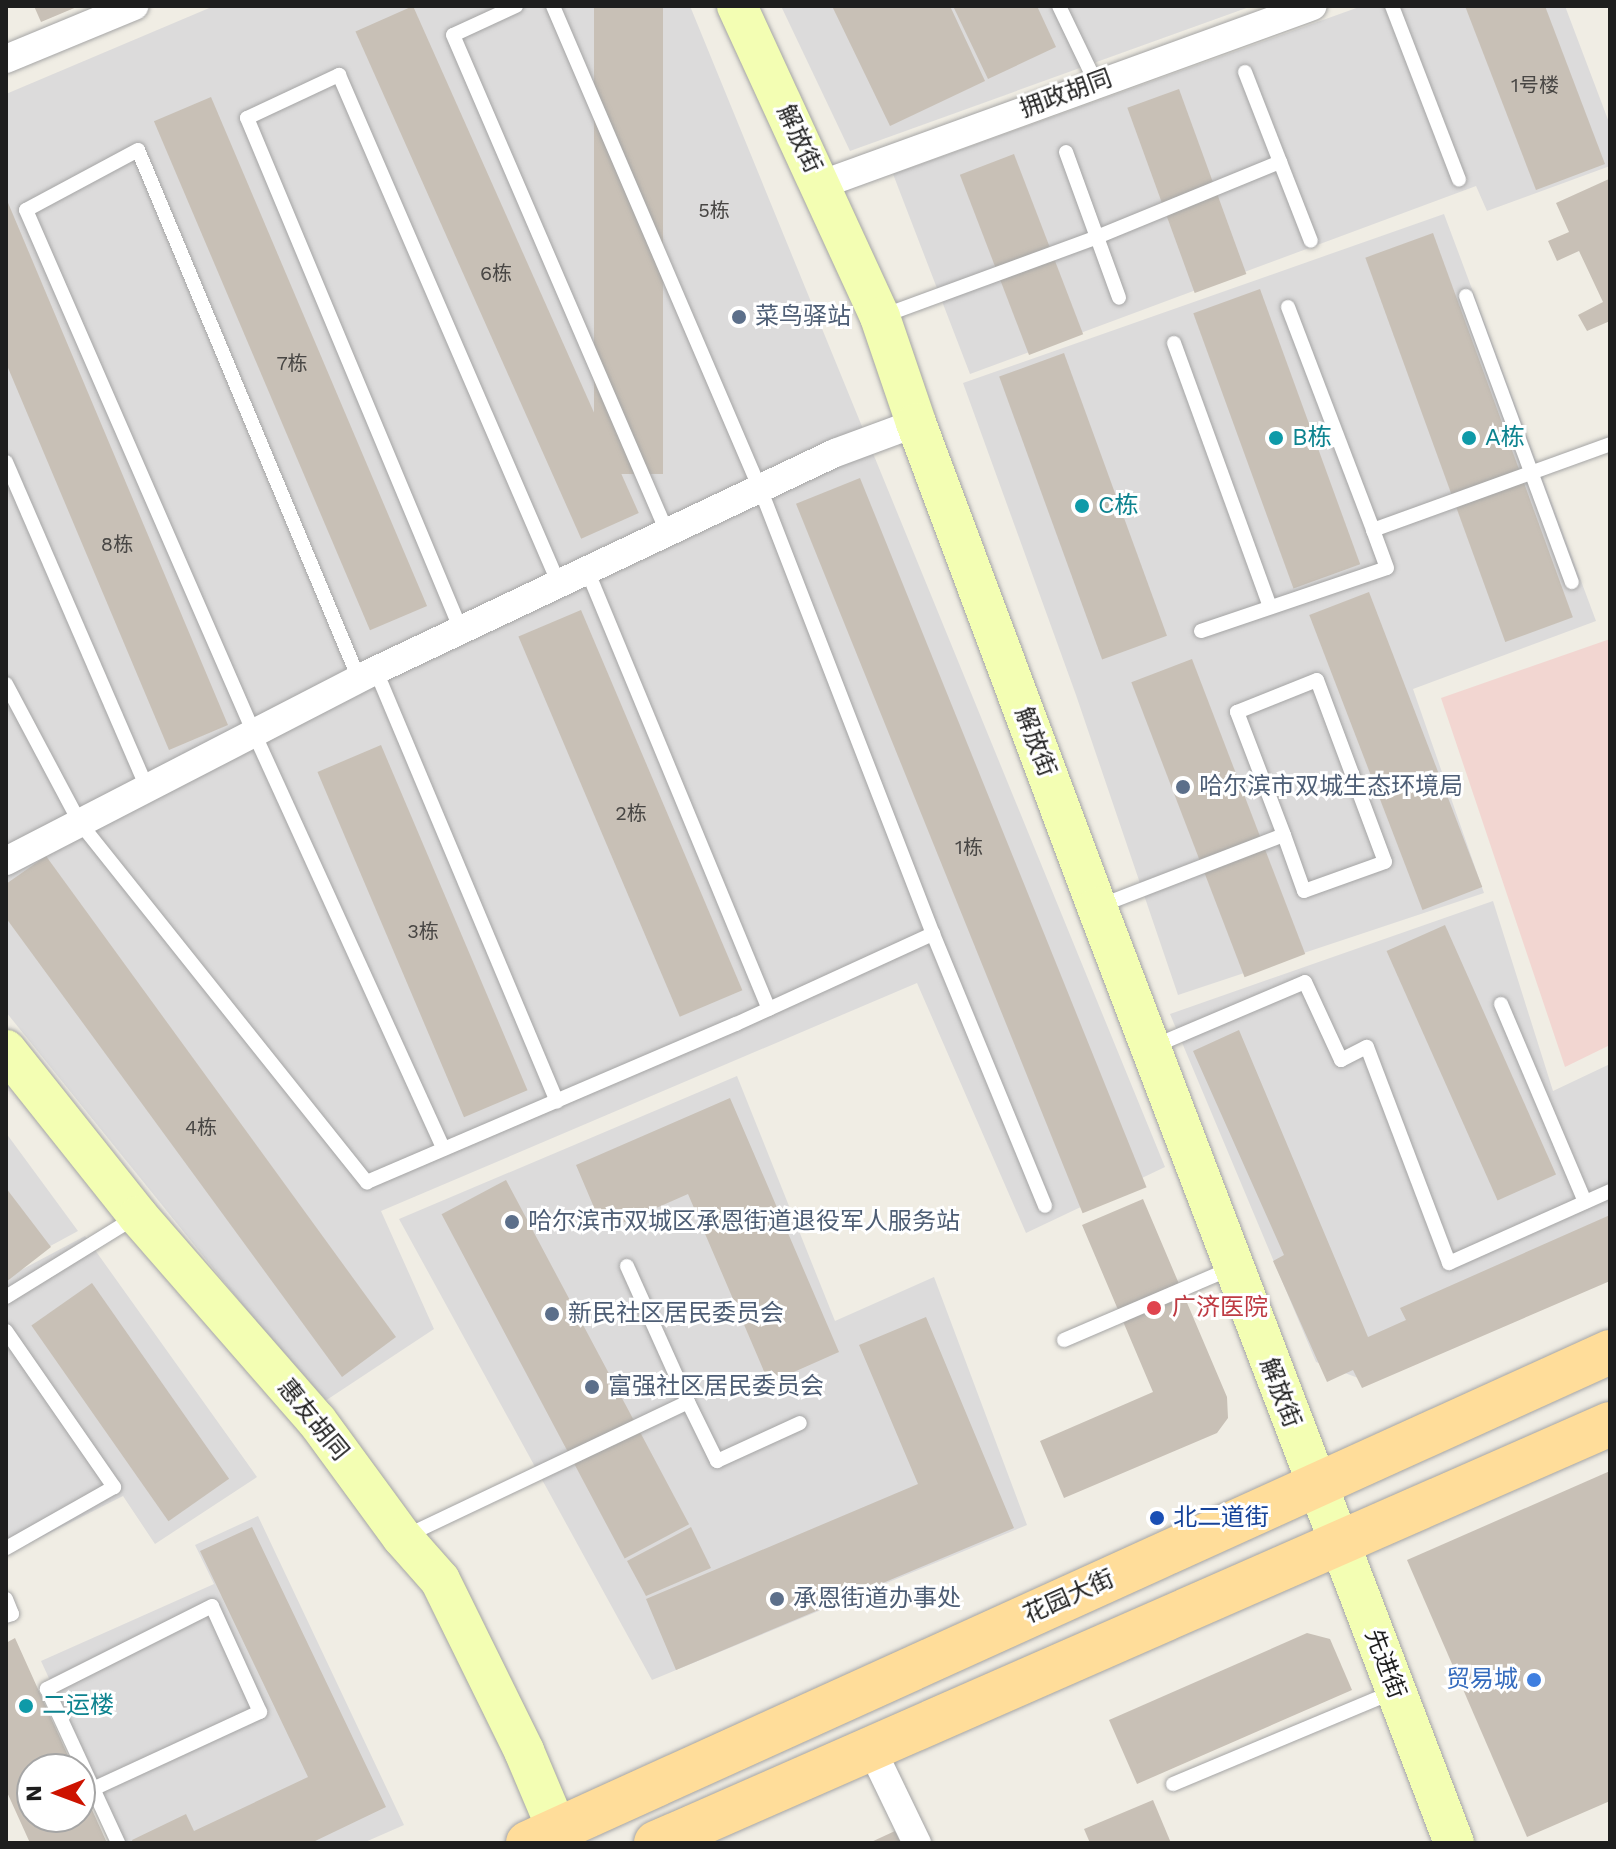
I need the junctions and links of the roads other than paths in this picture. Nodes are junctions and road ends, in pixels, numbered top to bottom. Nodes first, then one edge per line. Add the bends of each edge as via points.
1 (134, 6) edge
2 (516, 6) edge
3 (553, 6) edge
4 (737, 6) edge
5 (1313, 6) edge
6 (1392, 6) edge
7 (1064, 7) edge
8 (6, 59) edge
9 (1245, 72) dead end
10 (1096, 83) junction
11 (1066, 152) dead end
12 (1280, 162) junction
13 (1459, 180) dead end
14 (820, 185) junction
15 (1097, 237) junction
16 (1311, 241) dead end
17 (1466, 296) dead end
18 (1119, 298) dead end
19 (1288, 307) dead end
20 (880, 317) junction
21 (1174, 343) dead end
22 (916, 423) junction
23 (1610, 444) edge
24 (6, 462) edge
25 (1533, 473) junction
26 (760, 489) junction
27 (1373, 530) junction
28 (667, 532) junction
29 (587, 570) junction
30 (1572, 582) dead end
31 (559, 584) junction
32 (1270, 607) junction
33 (461, 630) junction
34 (1201, 631) dead end
35 (368, 675) junction
36 (6, 684) edge
37 (254, 733) junction
38 (147, 788) junction
39 (80, 823) junction
40 (1284, 835) junction
41 (6, 861) edge
42 (1097, 907) junction
43 (933, 934) junction
44 (1501, 1004) dead end
45 (769, 1009) junction
46 (1150, 1048) junction
47 (6, 1050) edge
48 (557, 1101) junction
49 (444, 1149) junction
50 (1610, 1191) edge
51 (1585, 1202) junction
52 (1045, 1206) dead end
53 (138, 1216) junction
54 (627, 1266) dead end
55 (1233, 1267) junction
56 (6, 1297) edge
57 (7, 1334) edge
58 (1064, 1340) dead end
59 (1610, 1352) edge
60 (688, 1402) junction
61 (800, 1423) dead end
62 (1610, 1424) edge
63 (1315, 1485) junction
64 (402, 1537) junction
65 (1338, 1545) junction
66 (6, 1548) edge
67 (6, 1599) edge
68 (6, 1616) edge
69 (1395, 1691) junction
70 (871, 1748) junction
71 (1173, 1784) dead end
72 (93, 1789) joint
73 (96, 1795) edge
74 (543, 1836) edge
75 (118, 1843) edge
76 (656, 1843) edge
77 (917, 1843) edge
78 (1454, 1843) edge

1 - 8 street
2 - 28 lane via 453,35
3 - 26 lane
4 - 14 street, 解放街
5 - 10 street, 拥政胡同
6 - 13 lane
7 - 10 lane
9 - 12 lane
10 - 14 street, 拥政胡同
11 - 15 lane
12 - 15 lane
12 - 16 lane
14 - 20 street, 解放街
15 - 18 lane
15 - 20 lane
17 - 25 lane
19 - 27 lane
20 - 22 street, 解放街
21 - 32 lane
22 - 26 street
22 - 42 street, 解放街
23 - 25 lane
24 - 38 lane
25 - 27 lane
25 - 30 lane
26 - 28 street
26 - 43 lane
27 - 32 lane via 1387,568
28 - 29 street
29 - 31 street
29 - 45 lane
31 - 33 street
31 - 33 lane via 339,75 247,118
32 - 34 lane
33 - 35 street
35 - 37 street
35 - 37 lane via 138,150 26,210
35 - 48 lane
36 - 39 lane
37 - 38 street
37 - 49 lane
38 - 39 street
39 - 41 street
39 - 49 lane via 367,1182
40 - 40 lane via 1237,712 1317,680 1385,862 1304,891
40 - 42 lane
42 - 46 street, 解放街
43 - 45 lane
43 - 52 lane
44 - 51 lane
45 - 48 lane
46 - 51 lane via 1305,982 1341,1060 1367,1047 1449,1263
46 - 55 street, 解放街
47 - 53 street, 惠友胡同
48 - 49 lane
50 - 51 lane
53 - 56 lane
53 - 64 street, 惠友胡同 via 317,1421
54 - 60 lane
55 - 58 lane
55 - 63 street, 解放街
57 - 66 lane via 114,1487
59 - 63 main road, 花园大街
60 - 61 lane via 717,1461
60 - 64 lane
62 - 65 main road
63 - 65 street, 先进街
63 - 74 main road, 花园大街
64 - 74 street, 惠友胡同 via 440,1580 524,1751
65 - 69 street, 先进街
65 - 70 main road
67 - 68 lane via 12,1614
69 - 71 lane
69 - 78 street, 先进街
70 - 76 main road
70 - 77 street
72 - 72 lane via 47,1689 212,1606 260,1712
73 - 75 lane

